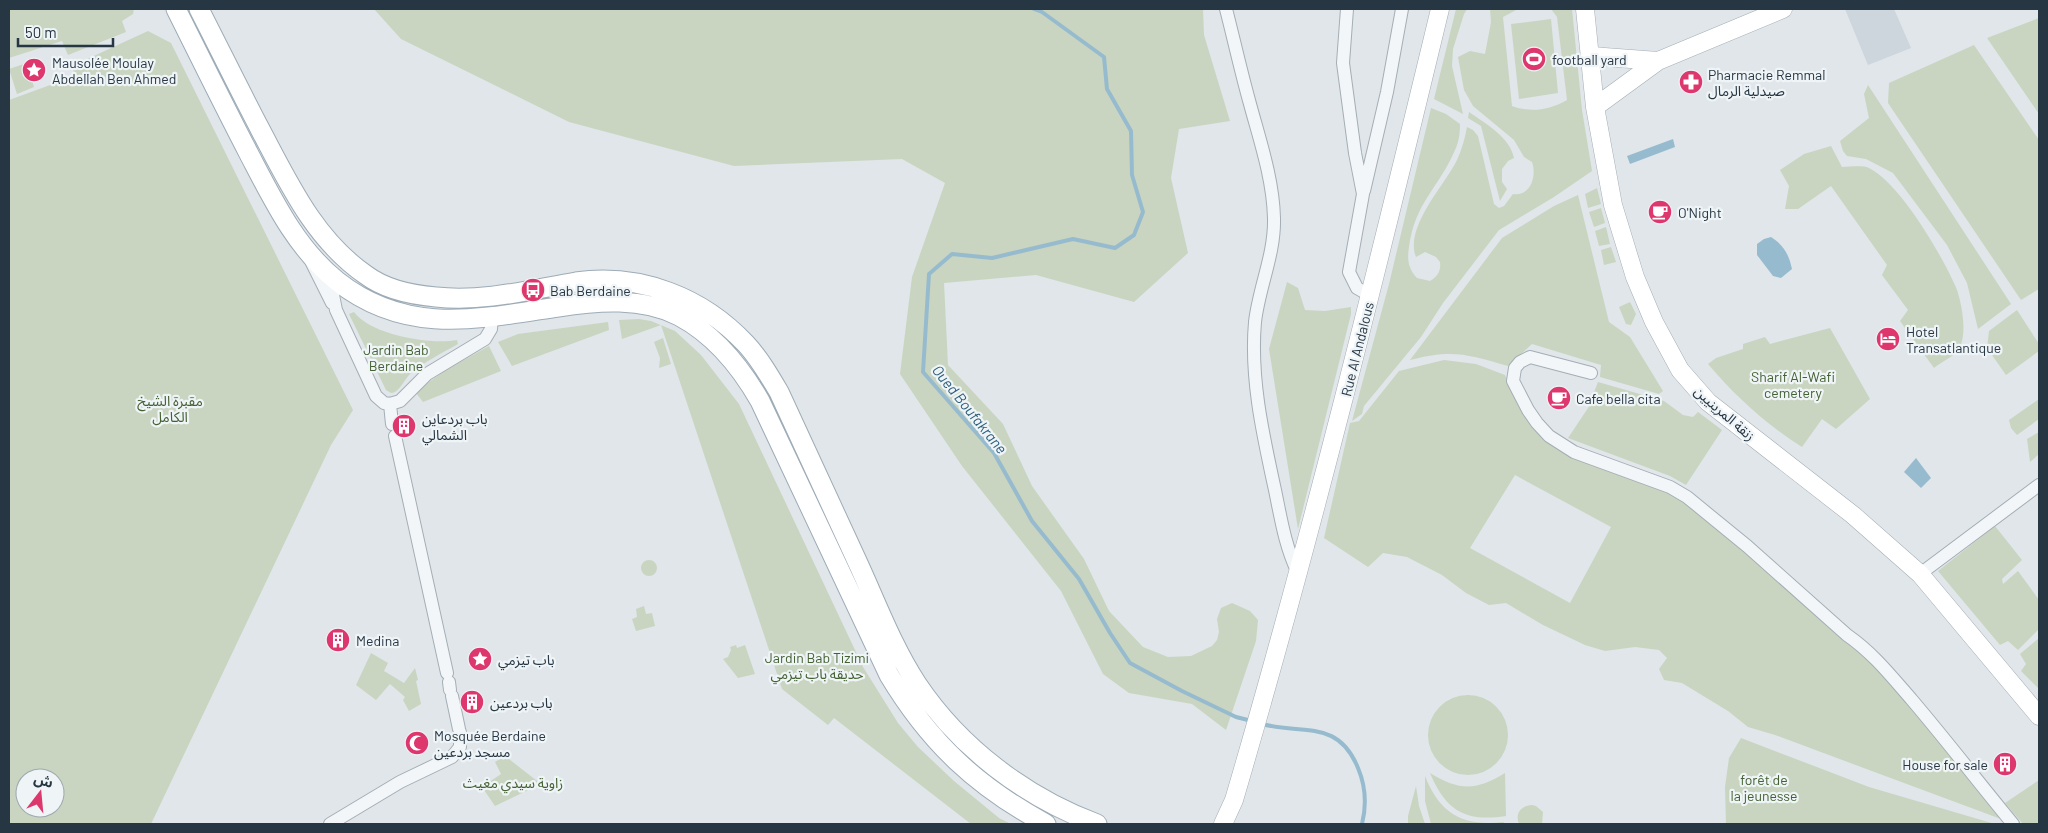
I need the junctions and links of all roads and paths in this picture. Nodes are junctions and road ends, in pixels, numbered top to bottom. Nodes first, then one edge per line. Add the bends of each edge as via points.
1 (176, 9) edge
2 (199, 9) edge
3 (1226, 9) edge
4 (1347, 9) edge
5 (1402, 9) edge
6 (1440, 9) edge
7 (1586, 9) edge
8 (1771, 11) edge
9 (1591, 56) junction
10 (1658, 62) junction
11 (1595, 107) junction
12 (1363, 194) junction
13 (306, 252) junction
14 (368, 277) junction
15 (338, 282) junction
16 (1371, 296) junction
17 (472, 298) junction
18 (336, 310) junction
19 (519, 313) junction
20 (492, 317) junction
21 (485, 340) junction
22 (1591, 373) dead end
23 (390, 404) junction
24 (2039, 486) edge
25 (1298, 573) junction
26 (1920, 574) junction
27 (2039, 716) edge
28 (330, 824) edge
29 (1046, 824) edge
30 (1096, 824) edge
31 (1223, 824) edge
32 (2013, 824) edge

1 - 13 main road via 258,172
2 - 14 main road via 305,211 329,244
3 - 25 street via 1272,194 1272,245 1255,320 1254,349 1268,457 1288,552
4 - 12 street via 1343,63
5 - 12 street
6 - 16 main road, Rue Al Andalous
7 - 9 main road, زنقة المرينيين
8 - 10 main road
9 - 10 main road
9 - 11 main road, زنقة المرينيين
10 - 11 main road
11 - 26 main road, زنقة المرينيين via 1606,170 1626,250 1654,322 1680,370 1708,402 1853,516
12 - 16 street via 1349,272 1357,288
13 - 15 main road
13 - 18 street
14 - 15 main road via 353,274
14 - 17 main road via 404,292
15 - 18 street via 333,295
15 - 20 main road via 381,308 423,319
16 - 25 main road, Rue Al Andalous
17 - 20 main road via 486,306
17 - 30 main road via 579,282 640,283 686,298 727,326 762,364 779,392 917,684 958,735 1002,772 1053,805
18 - 23 street via 376,396
19 - 20 main road
19 - 21 street
19 - 29 main road via 586,303 631,303 677,315 711,338 746,376 760,401 888,675 904,701 962,766 1006,801
20 - 21 street via 491,329
21 - 23 street via 427,374 400,401
22 - 32 street via 1530,357 1515,368 1513,381 1537,423 1557,443 1687,497 1865,648 1956,752
23 - 28 street via 460,730 460,747 452,757 400,782
24 - 26 street
25 - 31 main road, Rue Al Andalous via 1234,800
26 - 27 main road, زنقة المرينيين

